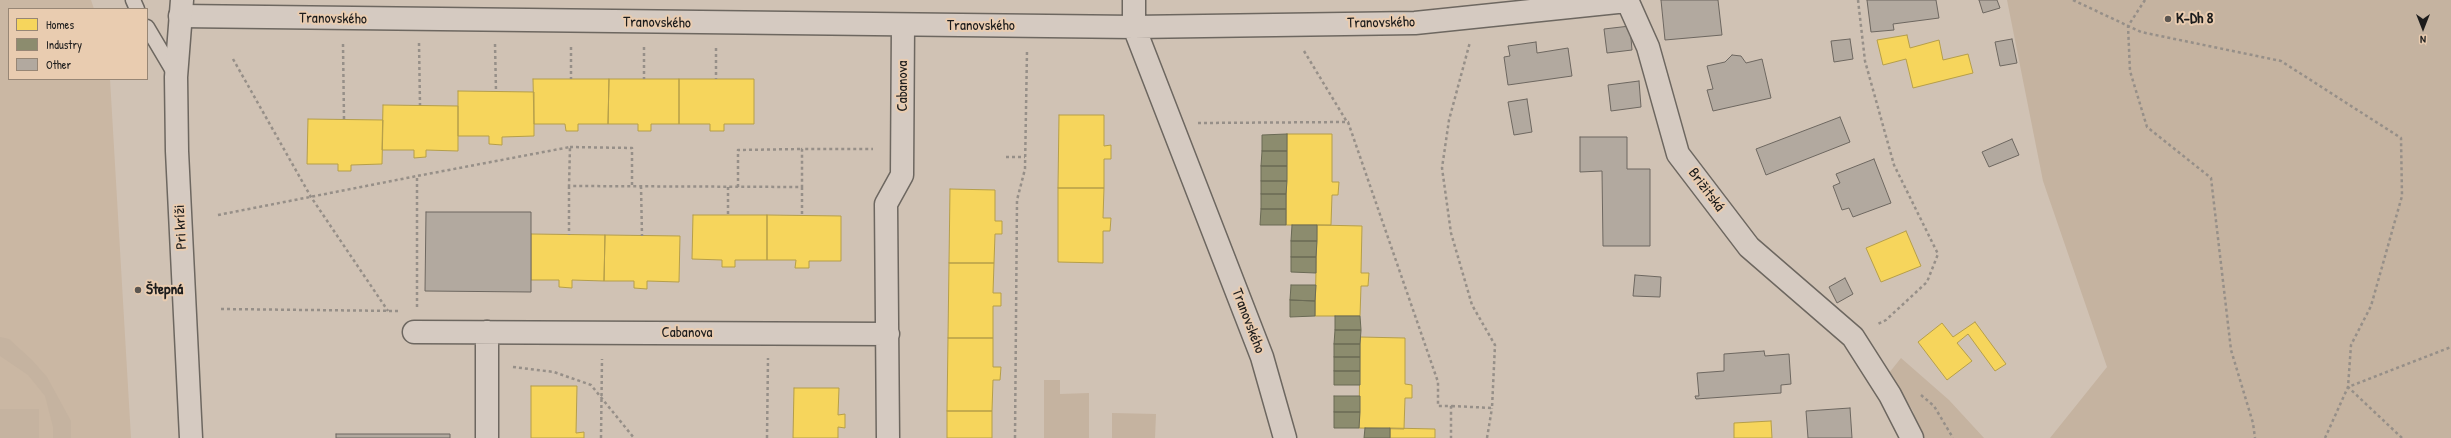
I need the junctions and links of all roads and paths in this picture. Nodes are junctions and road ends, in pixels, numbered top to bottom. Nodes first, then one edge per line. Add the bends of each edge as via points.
1 (1134, 0) edge
2 (1858, 0) edge
3 (2073, 0) edge
4 (2145, 0) edge
5 (1627, 1) edge
6 (181, 8) edge
7 (1477, 17) junction
8 (903, 25) junction
9 (2128, 26) junction
10 (1134, 27) junction
11 (148, 28) edge
12 (343, 40) dead end
13 (571, 42) dead end
14 (644, 43) dead end
15 (716, 43) dead end
16 (420, 46) dead end
17 (495, 47) dead end
18 (1027, 47) dead end
19 (1303, 49) dead end
20 (233, 59) dead end
21 (176, 77) junction
22 (571, 79) dead end
23 (644, 79) dead end
24 (716, 79) dead end
25 (496, 91) dead end
26 (420, 105) dead end
27 (344, 119) dead end
28 (1348, 122) junction
29 (1195, 123) dead end
30 (570, 147) junction
31 (802, 149) junction
32 (873, 149) dead end
33 (1006, 157) dead end
34 (1025, 157) junction
35 (417, 176) junction
36 (569, 186) junction
37 (632, 186) junction
38 (641, 186) junction
39 (728, 187) junction
40 (738, 187) junction
41 (802, 187) junction
42 (311, 197) junction
43 (218, 215) dead end
44 (728, 215) dead end
45 (802, 216) dead end
46 (569, 235) dead end
47 (642, 236) dead end
48 (221, 309) dead end
49 (388, 311) junction
50 (402, 311) dead end
51 (416, 322) joint
52 (486, 332) junction
53 (602, 333) junction
54 (768, 334) junction
55 (888, 334) junction
56 (1853, 337) junction
57 (2451, 347) edge
58 (512, 367) dead end
59 (2348, 387) junction
60 (602, 398) junction
61 (1452, 406) junction
62 (1492, 408) junction
63 (190, 438) edge
64 (487, 438) edge
65 (601, 438) edge
66 (634, 438) edge
67 (767, 438) edge
68 (888, 438) edge
69 (1015, 438) edge
70 (1285, 438) edge
71 (1451, 438) edge
72 (1487, 438) edge
73 (1912, 438) edge
74 (2255, 438) edge
75 (2326, 438) edge
76 (2402, 438) edge

1 - 10 street
2 - 56 path via 1865,61 1894,165 1938,254 1927,282 1886,320
3 - 9 path
4 - 9 path
5 - 7 street, Tranovského
5 - 56 street, Brižitská via 1648,47 1678,154 1749,247
6 - 8 street, Tranovského
6 - 21 street, Pri kríži
7 - 10 street, Tranovského via 1415,23
7 - 62 path via 1449,120 1442,168 1450,234 1472,305 1495,345
8 - 10 street, Tranovského
8 - 55 street, Cabanova via 902,175 886,204
9 - 59 path via 2141,32 2281,61 2401,138 2402,196 2371,306 2351,345
9 - 74 path via 2130,71 2147,127 2211,178 2231,350 2253,423
10 - 70 street, Tranovského via 1262,357
11 - 21 lane
12 - 27 path
13 - 22 path
14 - 23 path
15 - 24 path
16 - 26 path
17 - 25 path
18 - 34 path
19 - 28 path
20 - 42 path
21 - 63 street, Pri kríži
28 - 29 path
28 - 61 path via 1438,382 1438,406
30 - 35 path
30 - 36 path
30 - 37 path via 632,148
31 - 32 path
31 - 40 path via 738,150
31 - 41 path
33 - 34 path
34 - 69 path via 1025,169 1017,200
35 - 42 path
35 - 51 path
36 - 37 path
36 - 46 path
37 - 38 path
38 - 39 path
38 - 47 path
39 - 40 path
39 - 44 path
40 - 41 path
41 - 45 path
42 - 43 path
42 - 49 path
48 - 49 path
49 - 50 path
51 - 52 street, Cabanova
52 - 53 street, Cabanova
52 - 64 street
53 - 54 street, Cabanova
53 - 60 path
54 - 55 street, Cabanova
54 - 67 path
55 - 68 street, Cabanova
56 - 73 street, Brižitská via 1890,394
57 - 59 path
58 - 60 path via 554,372 576,378 591,385
59 - 75 path
59 - 76 path
60 - 65 path
60 - 66 path
61 - 62 path
61 - 71 path
62 - 72 path

